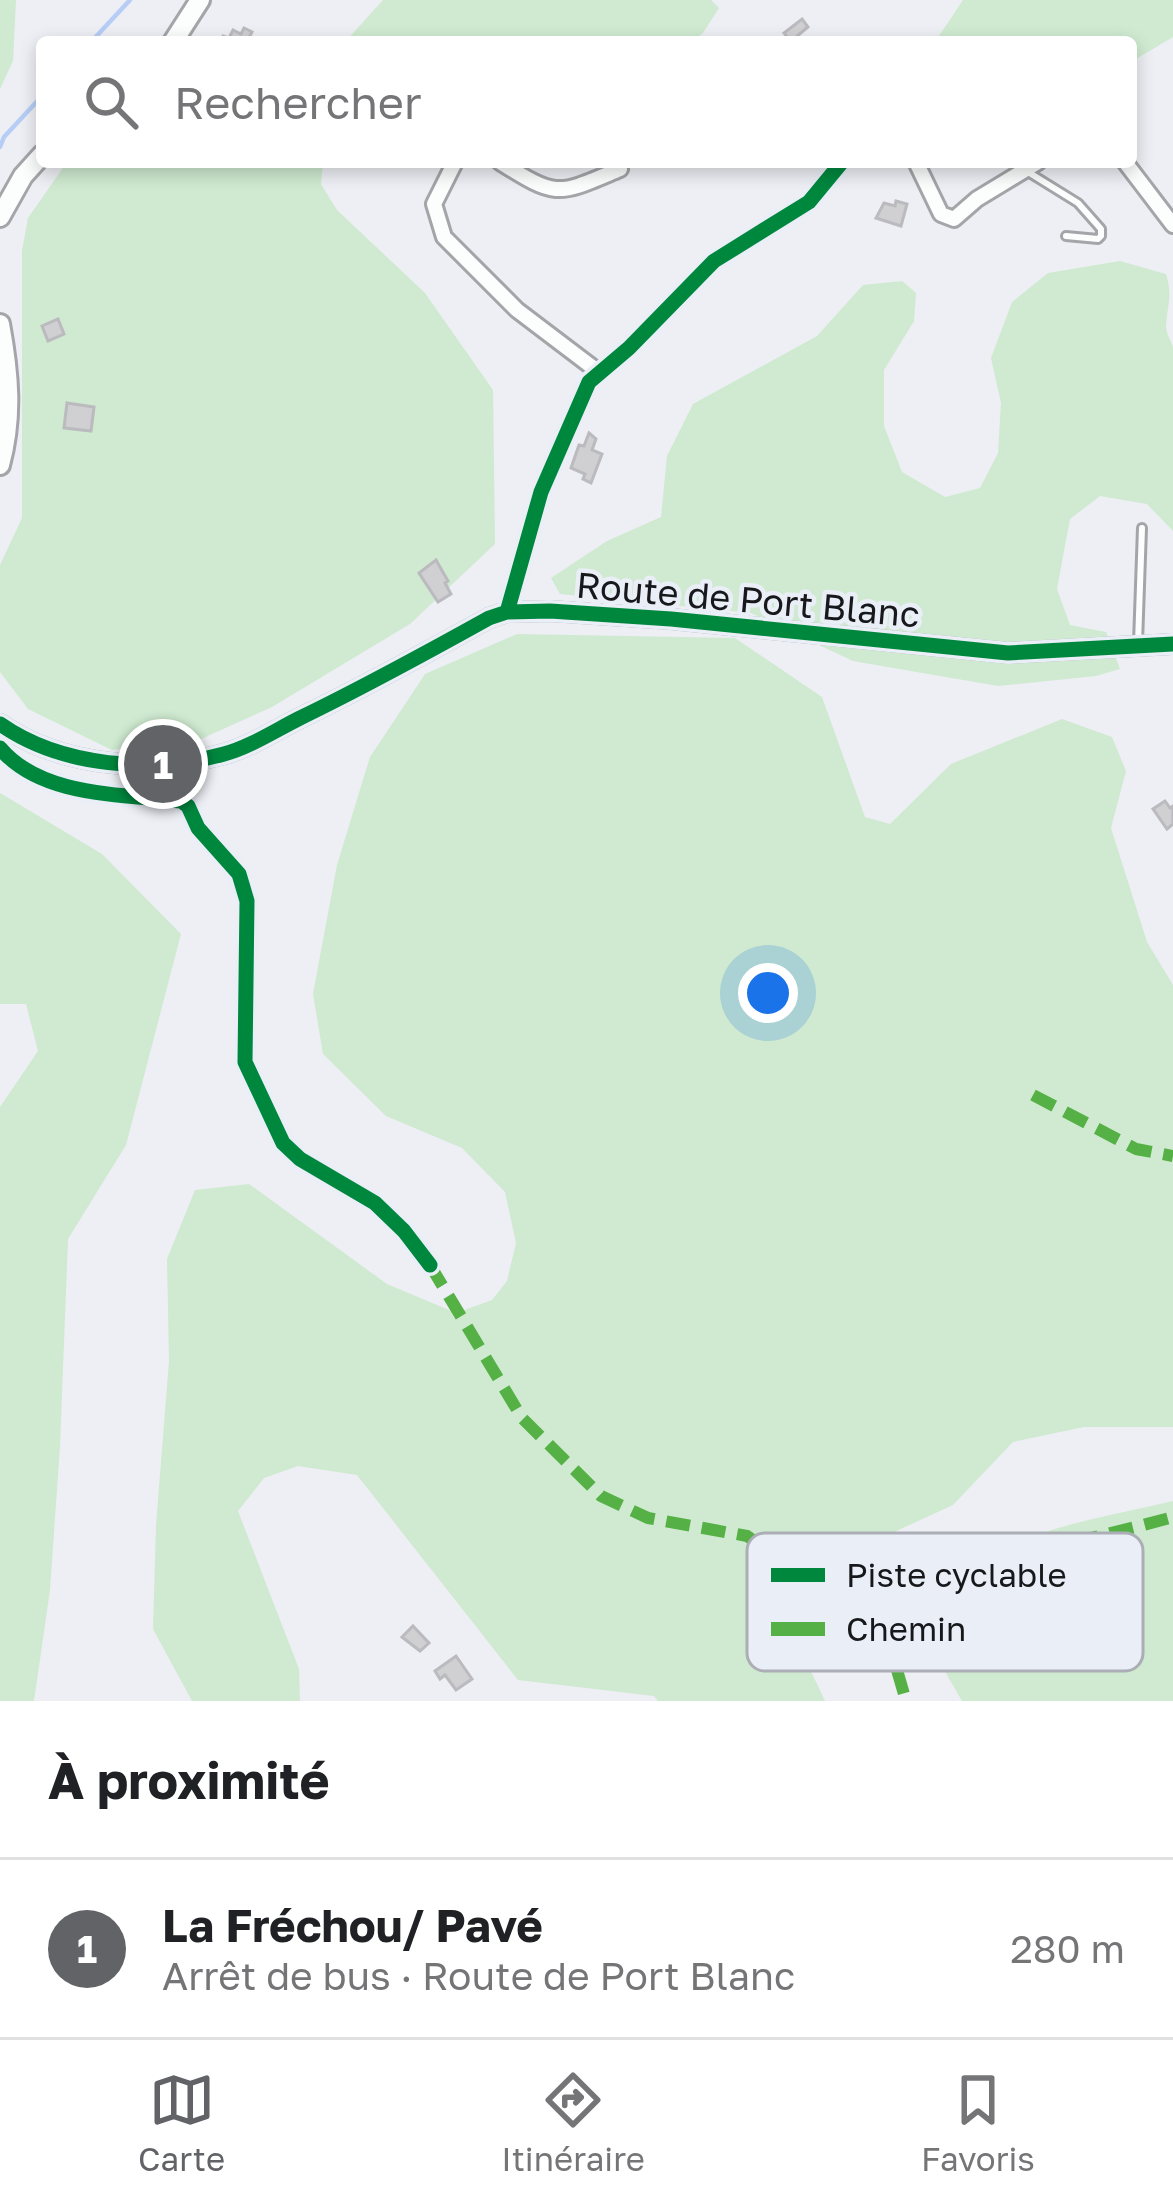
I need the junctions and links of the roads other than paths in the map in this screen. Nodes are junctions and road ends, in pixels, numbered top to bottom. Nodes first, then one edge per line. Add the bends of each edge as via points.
1 (200, 0) edge
2 (177, 36) edge
3 (36, 162) edge
4 (452, 168) edge
5 (509, 168) edge
6 (837, 168) edge
7 (919, 168) edge
8 (1029, 168) edge
9 (1034, 168) edge
10 (1130, 168) edge
11 (620, 169) dead end
12 (0, 217) edge
13 (1173, 224) edge
14 (1066, 236) dead end
15 (0, 324) edge
16 (600, 373) junction
17 (0, 465) edge
18 (1142, 528) dead end
19 (507, 612) junction
20 (1173, 644) edge
21 (1138, 647) junction
22 (0, 724) edge
23 (0, 748) edge
24 (430, 1265) dead end

1 - 2 main road
3 - 12 main road
4 - 16 street via 434,204 444,237 517,310
5 - 11 street via 550,190
6 - 16 street via 809,202 714,261
7 - 8 street via 941,214 954,219
9 - 14 lane via 1101,229 1098,239
10 - 13 street
15 - 17 main road via 10,402
16 - 19 street via 541,492
18 - 21 lane
19 - 21 street, Route de Port Blanc via 1008,653
19 - 22 street, Route de Port Blanc via 208,758 91,759 20,739
20 - 21 street, Route de Port Blanc
23 - 24 street via 59,787 188,806 239,874 247,901 245,1062 283,1143 375,1203

